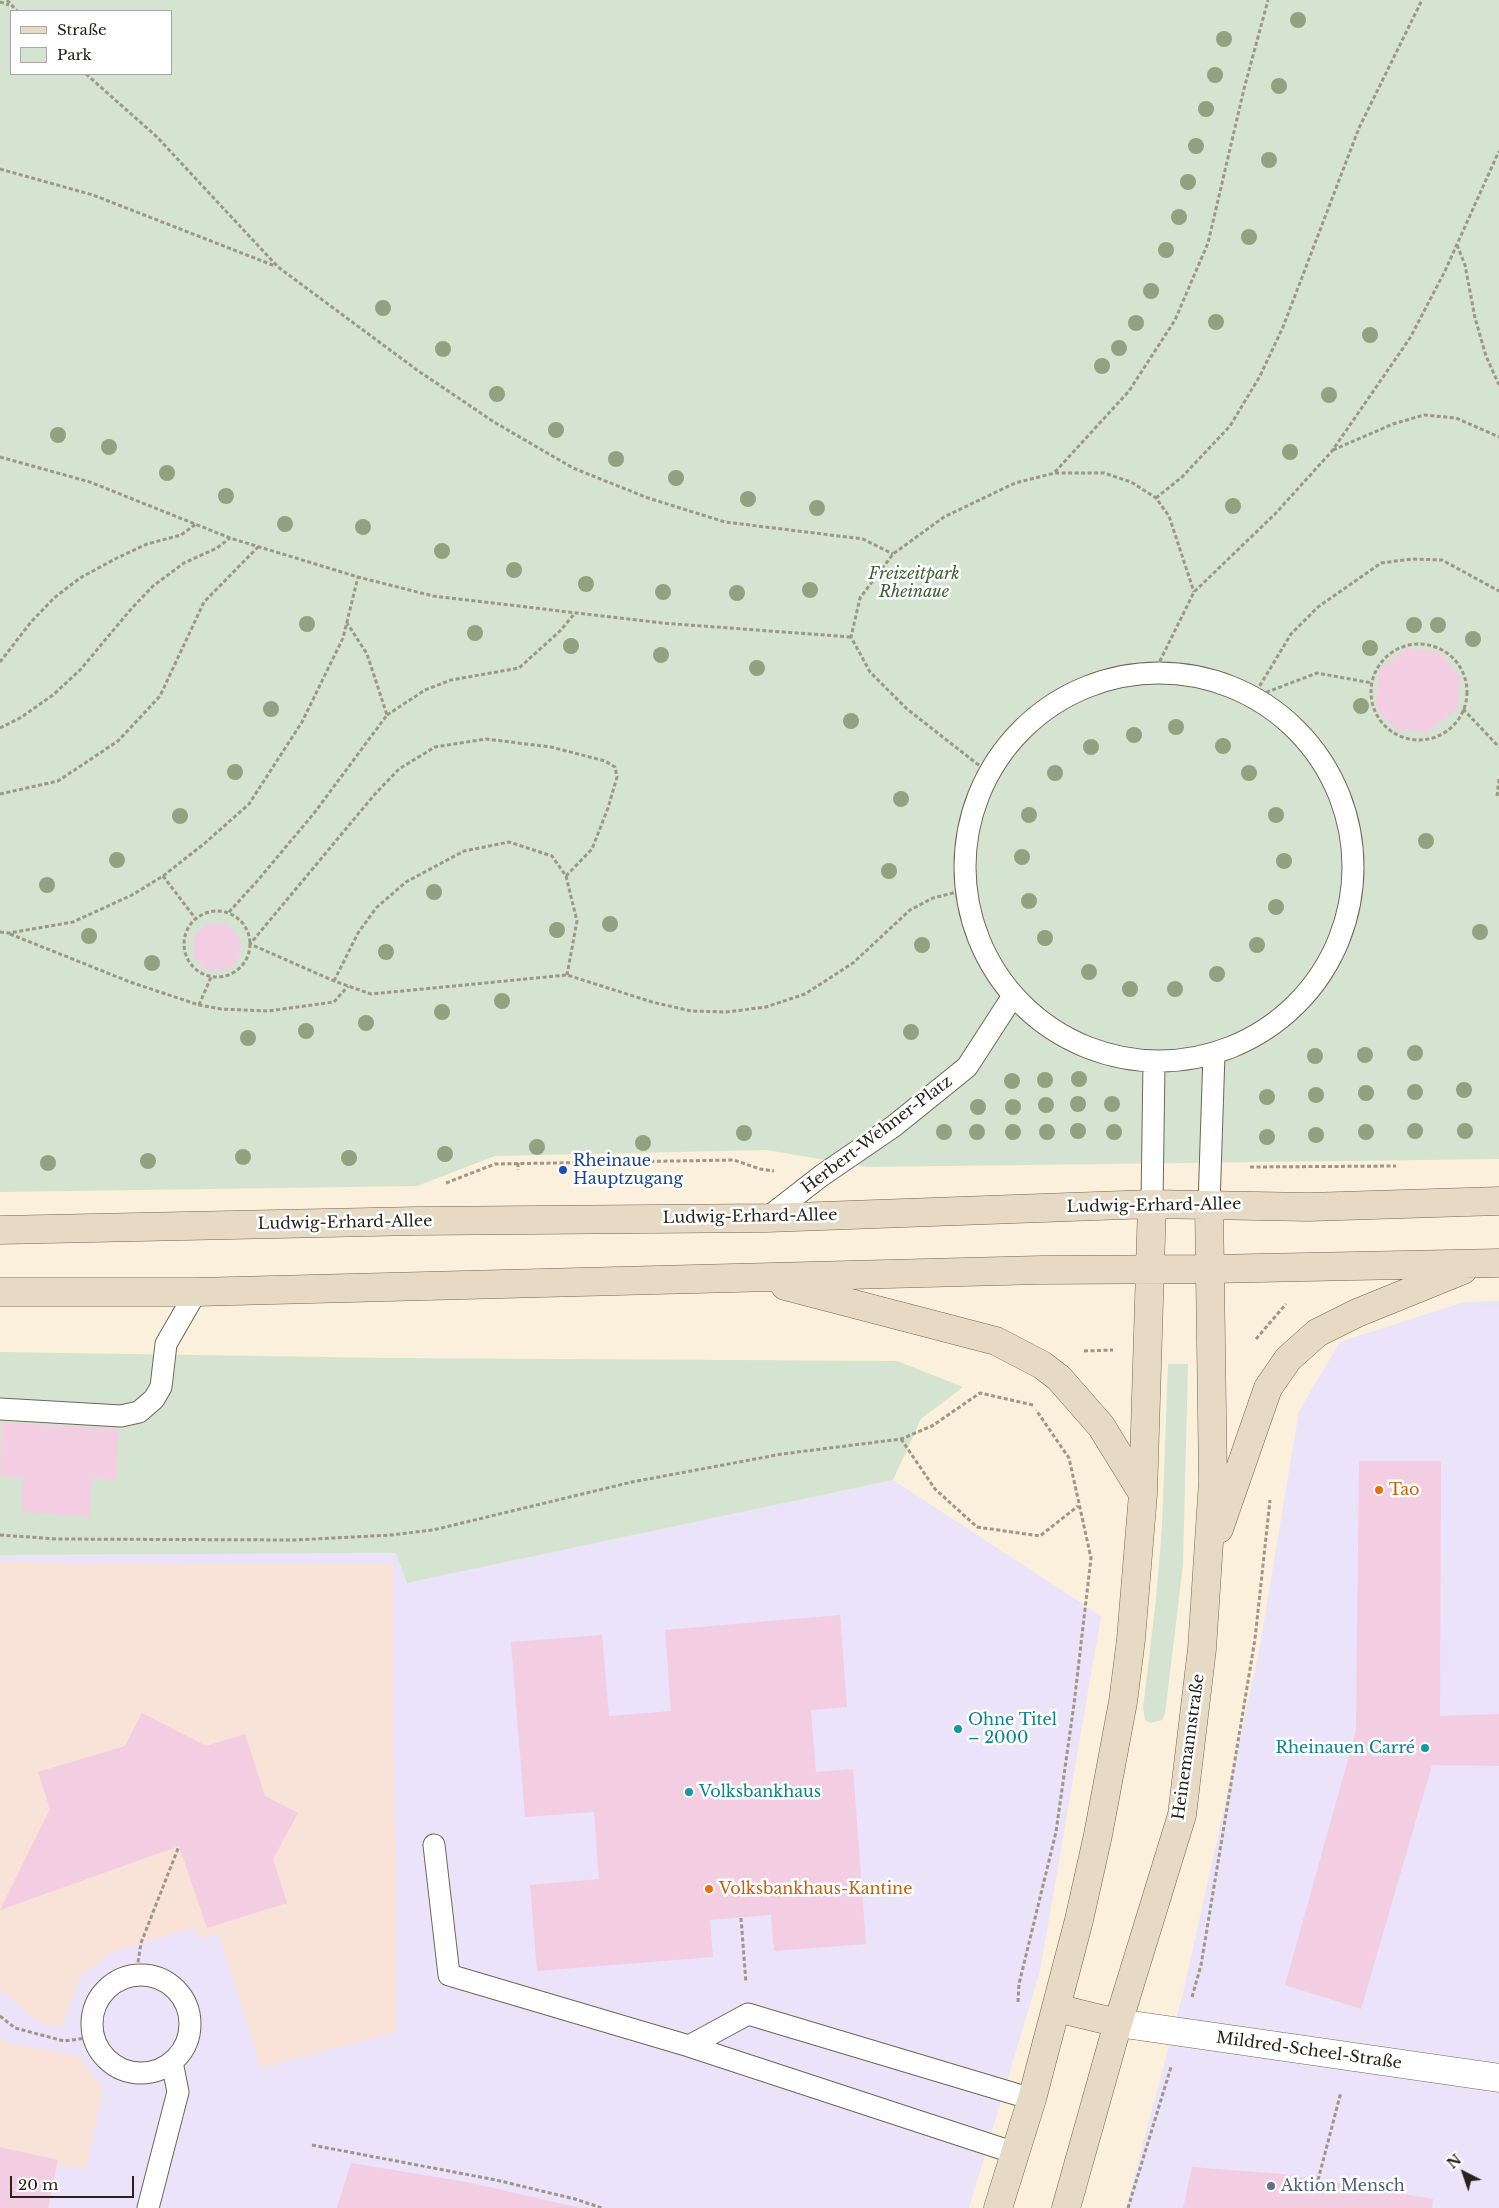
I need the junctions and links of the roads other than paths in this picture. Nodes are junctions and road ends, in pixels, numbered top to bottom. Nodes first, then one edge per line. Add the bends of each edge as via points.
1 (1013, 996) junction
2 (1214, 1054) junction
3 (1154, 1062) junction
4 (1499, 1201) edge
5 (1152, 1204) junction
6 (1209, 1205) junction
7 (767, 1218) junction
8 (0, 1230) edge
9 (1490, 1263) edge
10 (1150, 1270) junction
11 (1211, 1270) junction
12 (755, 1278) junction
13 (0, 1292) edge
14 (196, 1292) junction
15 (0, 1408) edge
16 (1143, 1494) junction
17 (1208, 1563) junction
18 (434, 1845) dead end
19 (1056, 2008) junction
20 (1118, 2023) junction
21 (689, 2046) junction
22 (172, 2062) junction
23 (1499, 2078) edge
24 (1032, 2099) junction
25 (1015, 2153) junction
26 (148, 2208) edge
27 (998, 2208) edge
28 (1066, 2208) edge

1 - 2 lane via 981,947 965,890 965,849 974,809 990,772 1019,732 1059,701 1104,681 1154,674 1188,675 1222,684 1253,697 1282,716 1306,740 1326,768 1348,813 1352,851 1350,905 1332,956 1301,1000 1261,1033
1 - 3 lane via 1053,1031 1101,1054
1 - 7 lane, Herbert-Wehner-Platz via 967,1067 894,1126
2 - 3 lane
2 - 6 lane
3 - 5 lane
4 - 6 main road, Ludwig-Erhard-Allee via 1309,1207
5 - 6 main road, Ludwig-Erhard-Allee
5 - 7 main road, Ludwig-Erhard-Allee
5 - 10 main road
6 - 11 main road, Heinemannstraße
7 - 8 main road, Ludwig-Erhard-Allee
9 - 11 main road
9 - 17 main road via 1357,1313 1317,1333 1288,1359 1268,1388
10 - 11 main road
10 - 12 main road
10 - 16 main road
11 - 17 main road, Heinemannstraße via 1213,1481
12 - 14 main road
12 - 16 main road via 996,1341 1042,1365 1059,1378 1101,1426
13 - 14 main road
14 - 15 lane via 166,1344 161,1387 154,1399 139,1412 121,1416
16 - 19 main road via 1123,1702 1098,1835
17 - 20 main road, Heinemannstraße via 1202,1649 1182,1815
18 - 21 lane via 450,1975
19 - 20 main road
19 - 24 main road
20 - 23 street, Mildred-Scheel-Straße
20 - 28 main road, Heinemannstraße
21 - 24 lane via 748,2014
21 - 25 lane
22 - 22 lane via 158,2070 126,2071 101,2052 94,2037 92,2020 96,2004 106,1990 120,1980 136,1975 166,1981 178,1991 187,2004 191,2020 183,2050
22 - 26 lane via 178,2092
24 - 25 main road
25 - 27 main road

